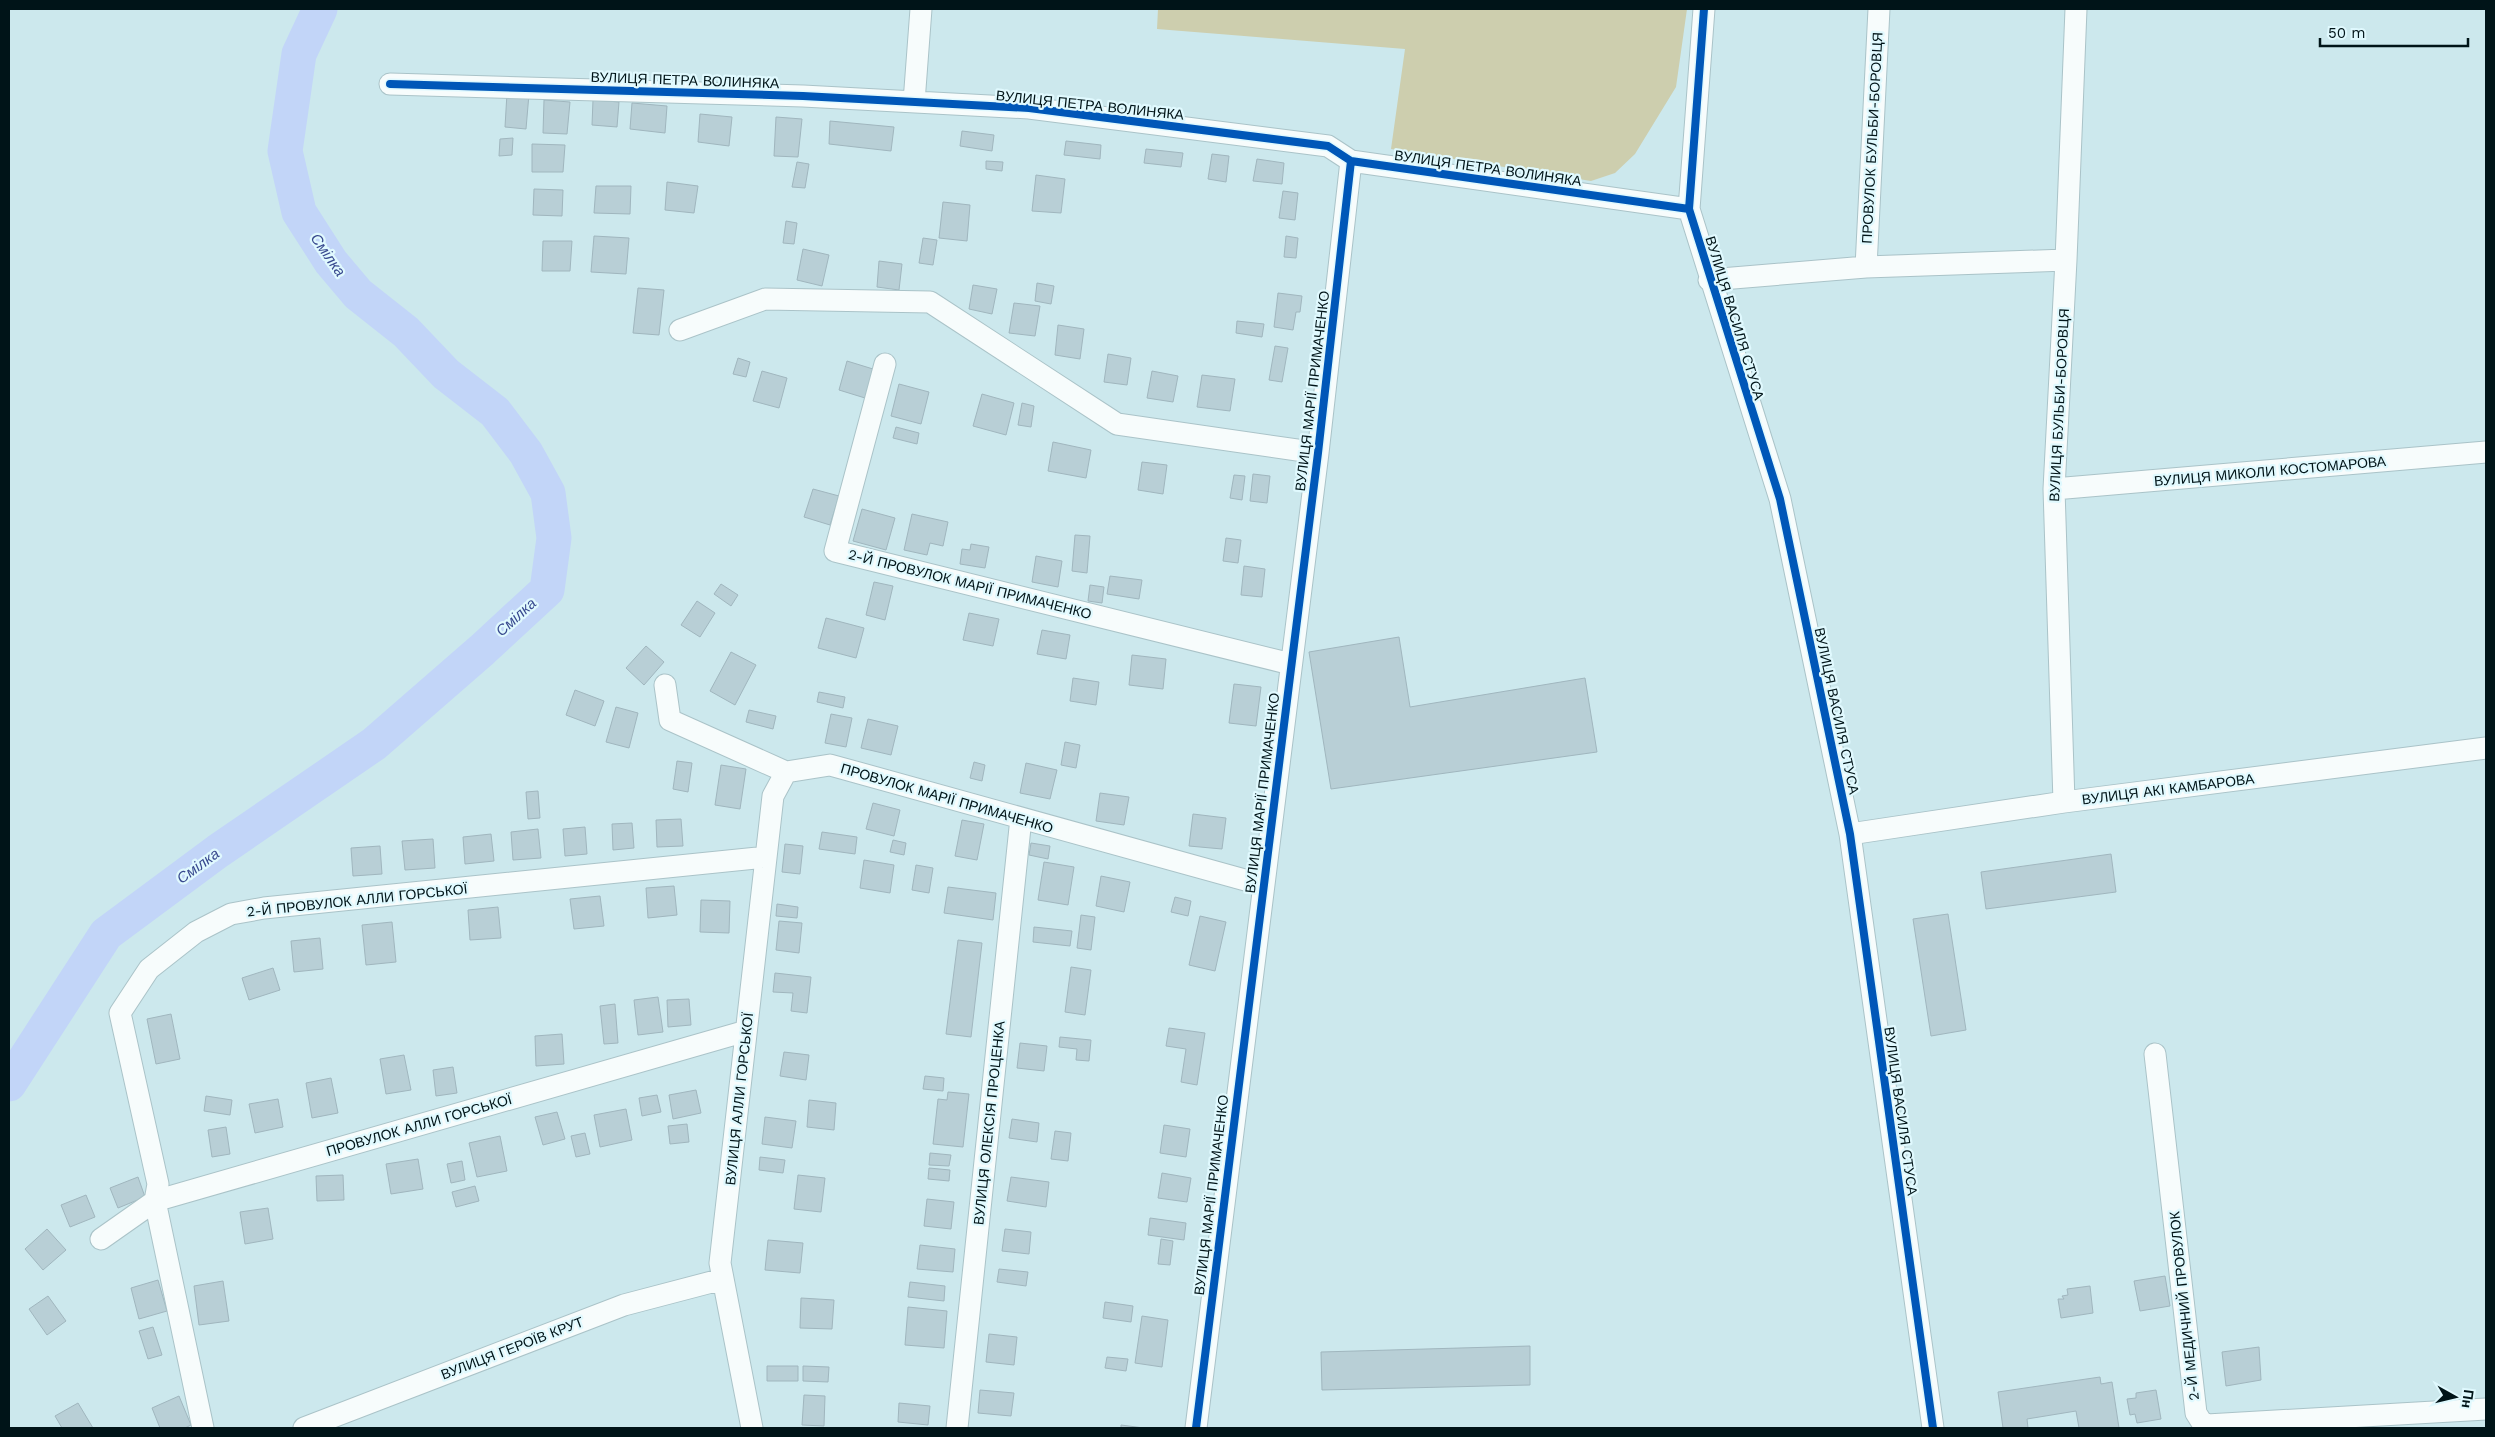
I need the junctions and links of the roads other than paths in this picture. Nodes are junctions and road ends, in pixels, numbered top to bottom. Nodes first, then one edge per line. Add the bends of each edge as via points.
1 (921, 9) edge
2 (1704, 9) edge
3 (1879, 9) edge
4 (2076, 9) edge
5 (390, 84) dead end
6 (914, 102) junction
7 (1351, 161) junction
8 (1689, 209) junction
9 (2066, 260) junction
10 (1866, 266) junction
11 (1710, 280) junction
12 (680, 330) dead end
13 (885, 364) dead end
14 (2486, 452) edge
15 (1318, 453) junction
16 (2054, 489) junction
17 (1291, 664) junction
18 (665, 685) dead end
19 (2486, 748) edge
20 (786, 772) junction
21 (2064, 802) junction
22 (1021, 818) junction
23 (1850, 834) junction
24 (766, 857) junction
25 (1263, 885) junction
26 (746, 1031) junction
27 (2155, 1054) dead end
28 (155, 1201) junction
29 (101, 1239) dead end
30 (723, 1279) junction
31 (2486, 1409) edge
32 (203, 1428) edge
33 (304, 1428) edge
34 (752, 1428) edge
35 (957, 1428) edge
36 (1196, 1428) edge
37 (1933, 1428) edge

1 - 6 street
2 - 8 street, ВУЛИЦЯ ВАСИЛЯ СТУСА
3 - 10 street, ПРОВУЛОК БУЛЬБИ-БОРОВЦЯ
4 - 9 street, ВУЛИЦЯ БУЛЬБИ-БОРОВЦЯ
5 - 6 street, ВУЛИЦЯ ПЕТРА ВОЛИНЯКА
6 - 7 street, ВУЛИЦЯ ПЕТРА ВОЛИНЯКА via 1029,108 1328,146
7 - 8 street, ВУЛИЦЯ ПЕТРА ВОЛИНЯКА
7 - 15 street, ВУЛИЦЯ МАРІЇ ПРИМАЧЕНКО
8 - 11 street, ВУЛИЦЯ ВАСИЛЯ СТУСА
9 - 10 street
9 - 16 street, ВУЛИЦЯ БУЛЬБИ-БОРОВЦЯ
10 - 11 street
11 - 23 street, ВУЛИЦЯ ВАСИЛЯ СТУСА via 1780,499
12 - 15 street via 765,299 930,302 1117,424
13 - 17 street, 2-Й ПРОВУЛОК МАРІЇ ПРИМАЧЕНКО via 835,551
14 - 16 street, ВУЛИЦЯ МИКОЛИ КОСТОМАРОВА
15 - 17 street, ВУЛИЦЯ МАРІЇ ПРИМАЧЕНКО
16 - 21 street, ВУЛИЦЯ БУЛЬБИ-БОРОВЦЯ
17 - 25 street, ВУЛИЦЯ МАРІЇ ПРИМАЧЕНКО
18 - 20 street via 670,720
19 - 21 street, ВУЛИЦЯ АКІ КАМБАРОВА
20 - 22 street, ПРОВУЛОК МАРІЇ ПРИМАЧЕНКО via 830,765
20 - 24 street, ВУЛИЦЯ АЛЛИ ГОРСЬКОЇ via 773,796
21 - 23 street, ВУЛИЦЯ АКІ КАМБАРОВА
22 - 25 street, ПРОВУЛОК МАРІЇ ПРИМАЧЕНКО
22 - 35 street, ВУЛИЦЯ ОЛЕКСІЯ ПРОЦЕНКА
23 - 37 street, ВУЛИЦЯ ВАСИЛЯ СТУСА
24 - 26 street, ВУЛИЦЯ АЛЛИ ГОРСЬКОЇ
24 - 28 street, 2-Й ПРОВУЛОК АЛЛИ ГОРСЬКОЇ via 264,908 231,914 196,932 149,969 120,1013 158,1184
25 - 36 street, ВУЛИЦЯ МАРІЇ ПРИМАЧЕНКО
26 - 28 street, ПРОВУЛОК АЛЛИ ГОРСЬКОЇ
26 - 30 street, ВУЛИЦЯ АЛЛИ ГОРСЬКОЇ via 720,1263
27 - 31 street, 2-Й МЕДИЧНИЙ ПРОВУЛОК via 2196,1413 2201,1421 2207,1425
28 - 29 street, ПРОВУЛОК АЛЛИ ГОРСЬКОЇ
28 - 32 street, 2-Й ПРОВУЛОК АЛЛИ ГОРСЬКОЇ
30 - 33 street, ВУЛИЦЯ ГЕРОЇВ КРУТ via 624,1305
30 - 34 street, ВУЛИЦЯ АЛЛИ ГОРСЬКОЇ

